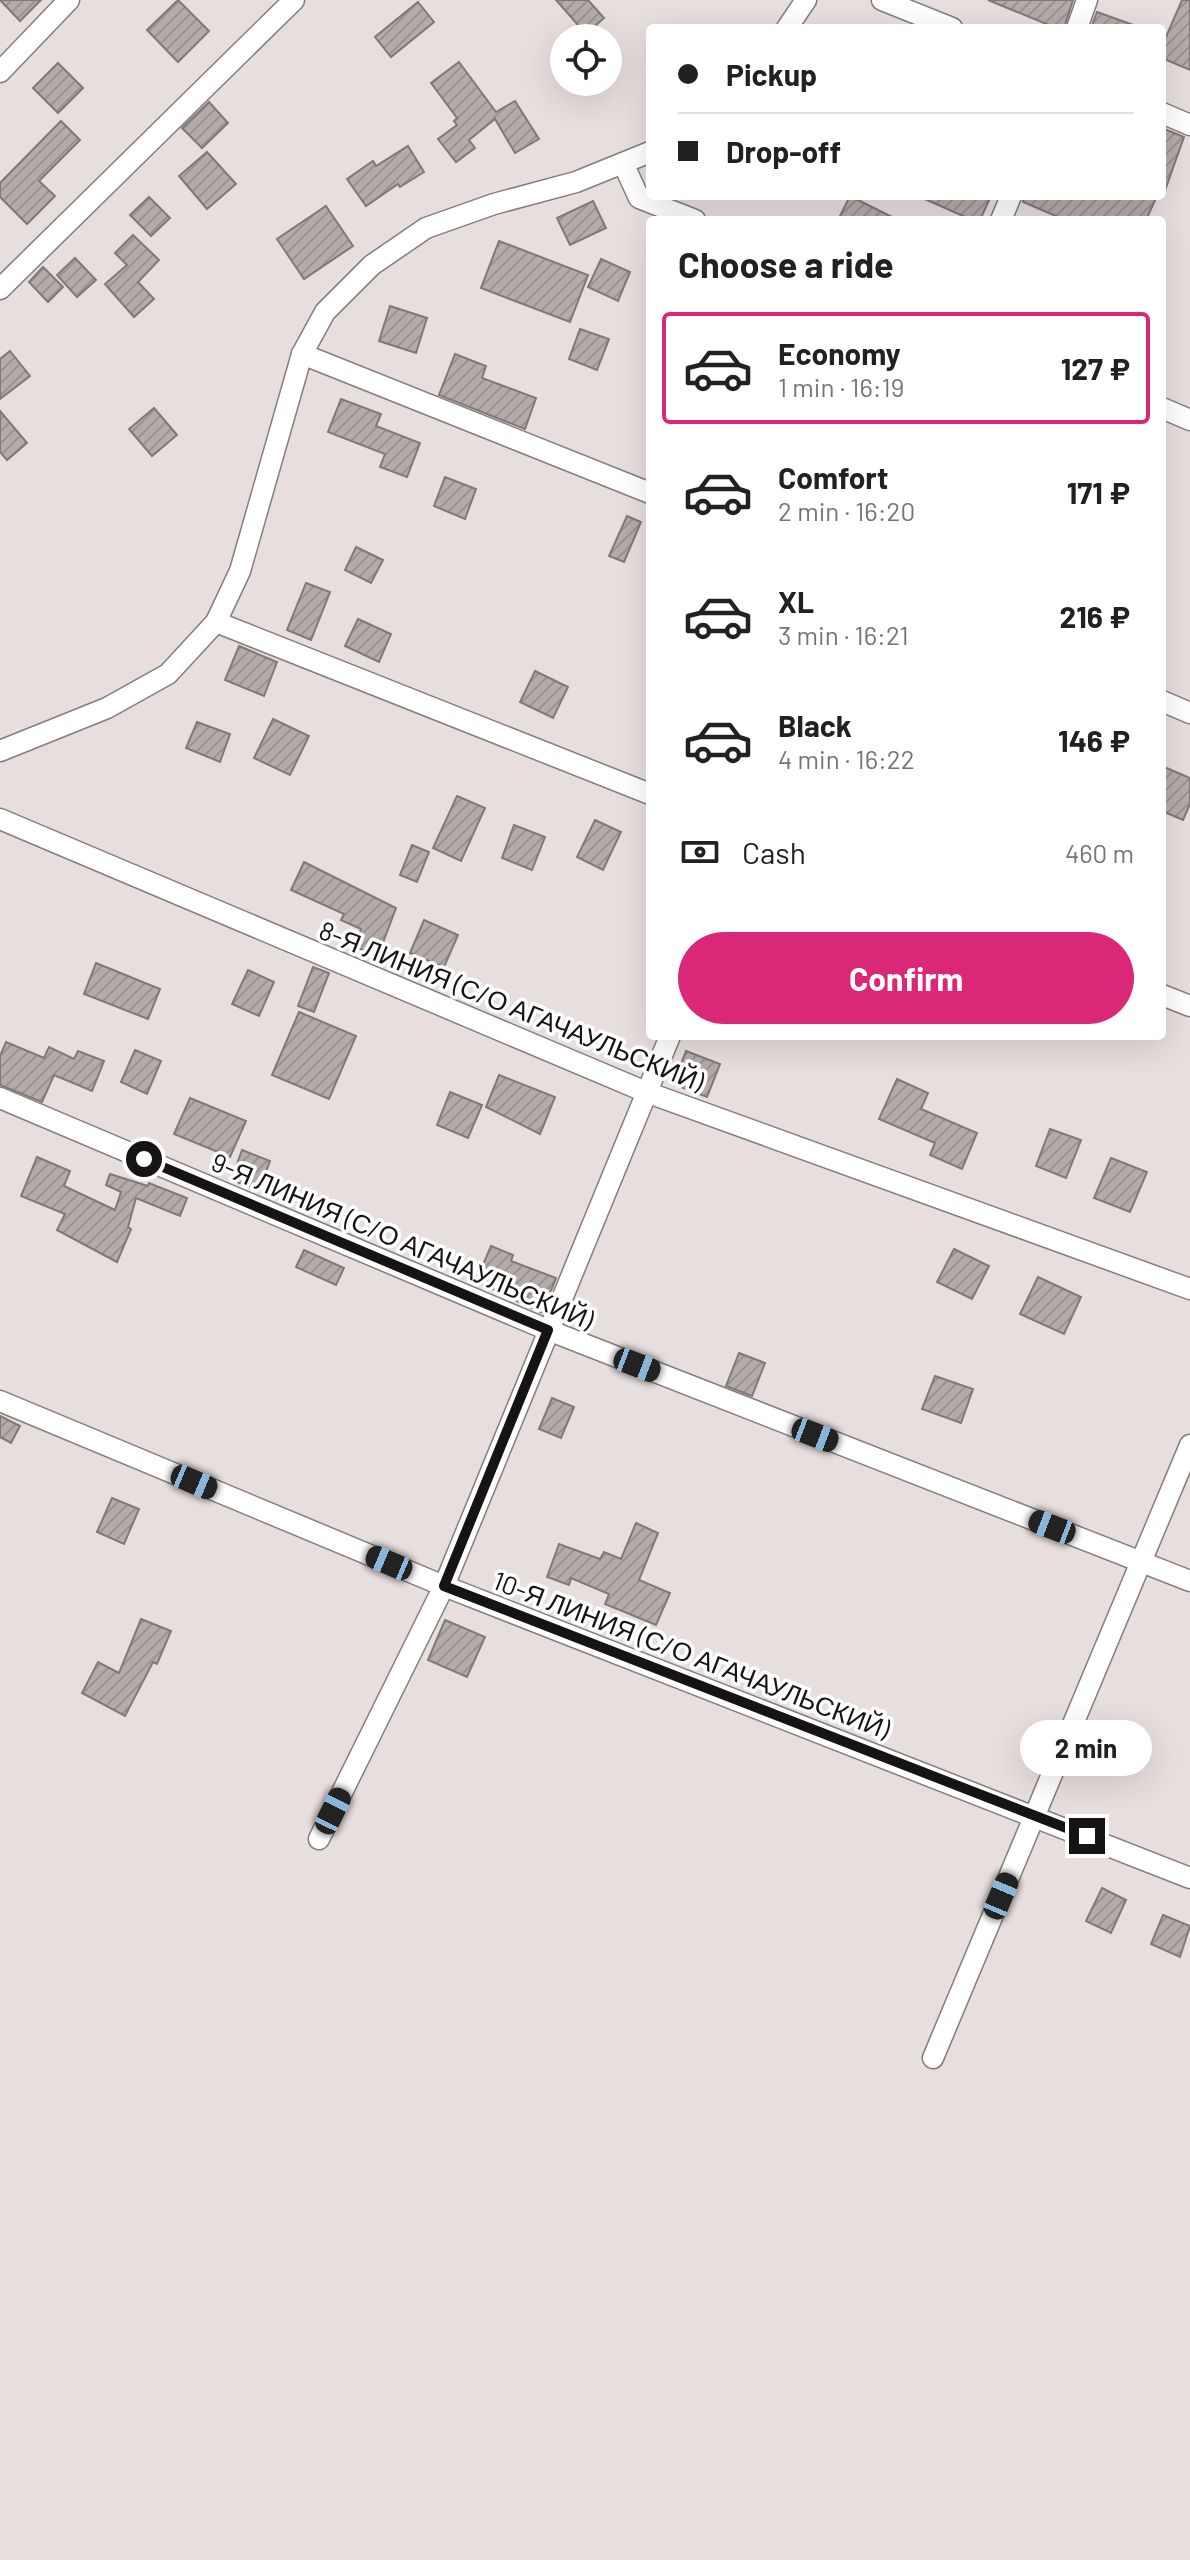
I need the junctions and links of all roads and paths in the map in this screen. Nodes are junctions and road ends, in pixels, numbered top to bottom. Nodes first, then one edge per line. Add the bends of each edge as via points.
1 (69, 0) edge
2 (294, 0) edge
3 (806, 0) edge
4 (882, 0) edge
5 (1087, 0) edge
6 (790, 24) edge
7 (942, 24) edge
8 (1078, 24) edge
9 (0, 72) edge
10 (1166, 115) edge
11 (1190, 125) edge
12 (646, 154) edge
13 (623, 163) junction
14 (685, 216) edge
15 (0, 289) edge
16 (302, 354) junction
17 (1166, 410) edge
18 (1190, 420) edge
19 (646, 491) edge
20 (216, 622) junction
21 (1166, 703) edge
22 (1190, 713) edge
23 (0, 751) edge
24 (646, 792) edge
25 (0, 819) edge
26 (1166, 997) edge
27 (1190, 1006) edge
28 (668, 1040) edge
29 (646, 1092) junction
30 (0, 1098) edge
31 (1190, 1289) edge
32 (548, 1330) junction
33 (0, 1401) edge
34 (1190, 1445) edge
35 (1141, 1562) junction
36 (1190, 1581) edge
37 (444, 1586) junction
38 (1035, 1816) junction
39 (319, 1839) dead end
40 (1190, 1878) edge
41 (933, 2058) dead end

1 - 9 street
2 - 15 street
3 - 6 street
4 - 7 street
5 - 8 street
10 - 11 street
12 - 13 street
13 - 14 street via 639,198
13 - 16 street via 426,228 372,265 325,312
16 - 19 street
16 - 20 street via 240,571
17 - 18 street
20 - 23 street via 168,674 107,708
20 - 24 street
21 - 22 street
25 - 29 street, 8-Я ЛИНИЯ (С/О АГАЧАУЛЬСКИЙ)
26 - 27 street
28 - 29 street
29 - 31 street, 8-Я ЛИНИЯ (С/О АГАЧАУЛЬСКИЙ)
29 - 32 street
30 - 32 street, 9-Я ЛИНИЯ (С/О АГАЧАУЛЬСКИЙ)
32 - 35 street, 9-Я ЛИНИЯ (С/О АГАЧАУЛЬСКИЙ)
32 - 37 street
33 - 37 street, 10-Я ЛИНИЯ (С/О АГАЧАУЛЬСКИЙ)
34 - 35 street
35 - 36 street, 9-Я ЛИНИЯ (С/О АГАЧАУЛЬСКИЙ)
35 - 38 street
37 - 38 street, 10-Я ЛИНИЯ (С/О АГАЧАУЛЬСКИЙ)
37 - 39 street
38 - 40 street, 10-Я ЛИНИЯ (С/О АГАЧАУЛЬСКИЙ)
38 - 41 street

